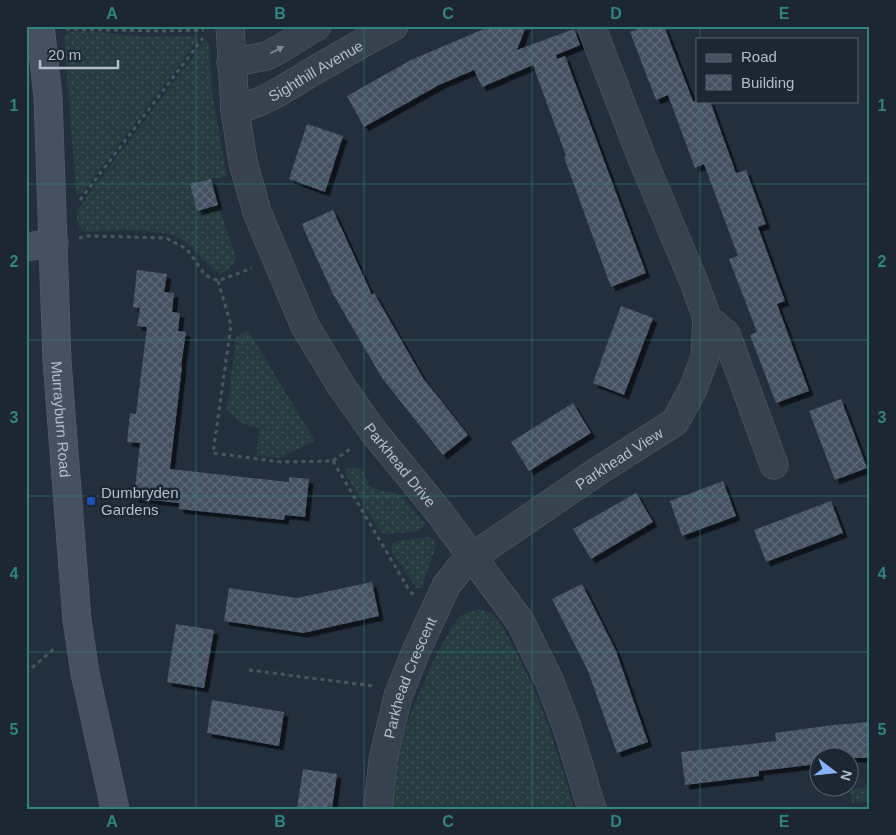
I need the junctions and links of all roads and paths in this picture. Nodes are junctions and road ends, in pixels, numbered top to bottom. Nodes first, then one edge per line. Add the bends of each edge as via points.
1 (119, 26) edge
2 (230, 26) edge
3 (317, 26) edge
4 (394, 26) edge
5 (591, 26) edge
6 (40, 27) edge
7 (122, 30) junction
8 (232, 63) junction
9 (235, 110) junction
10 (78, 202) dead end
11 (54, 243) junction
12 (26, 247) edge
13 (276, 259) junction
14 (218, 281) junction
15 (707, 318) junction
16 (373, 431) junction
17 (333, 461) junction
18 (774, 465) dead end
19 (472, 559) junction
20 (432, 612) junction
21 (249, 670) dead end
22 (398, 696) junction
23 (115, 809) edge
24 (378, 809) edge
25 (592, 809) edge

1 - 7 path
2 - 8 street, Parkhead Drive
8 -> 3 street via 266,56
4 - 9 street, Sighthill Avenue via 269,98
5 - 15 street, Parkhead View
6 - 7 path
6 - 11 street, Murrayburn Road via 48,96
7 - 10 path via 210,30
8 - 9 street, Parkhead Drive
9 - 13 street, Parkhead Drive via 257,212
11 - 12 street
11 - 14 path via 88,236 166,238 187,249 205,275
11 - 23 street, Murrayburn Road via 57,361 77,620 85,673
13 - 14 path
13 - 16 street, Parkhead Drive via 305,326
14 - 17 path via 231,325 213,453 281,462
15 - 18 street, Parkhead View via 726,334
15 - 19 street, Parkhead View via 704,357 693,389 674,422
16 - 17 path
16 - 19 street, Parkhead Drive via 439,512
17 - 20 path via 409,590
19 - 20 street, Parkhead Crescent via 446,586
19 - 25 street, Parkhead Drive via 520,622 549,680 577,756
20 - 22 street, Parkhead Crescent
21 - 22 path via 381,687
22 - 24 street, Parkhead Crescent via 383,760

